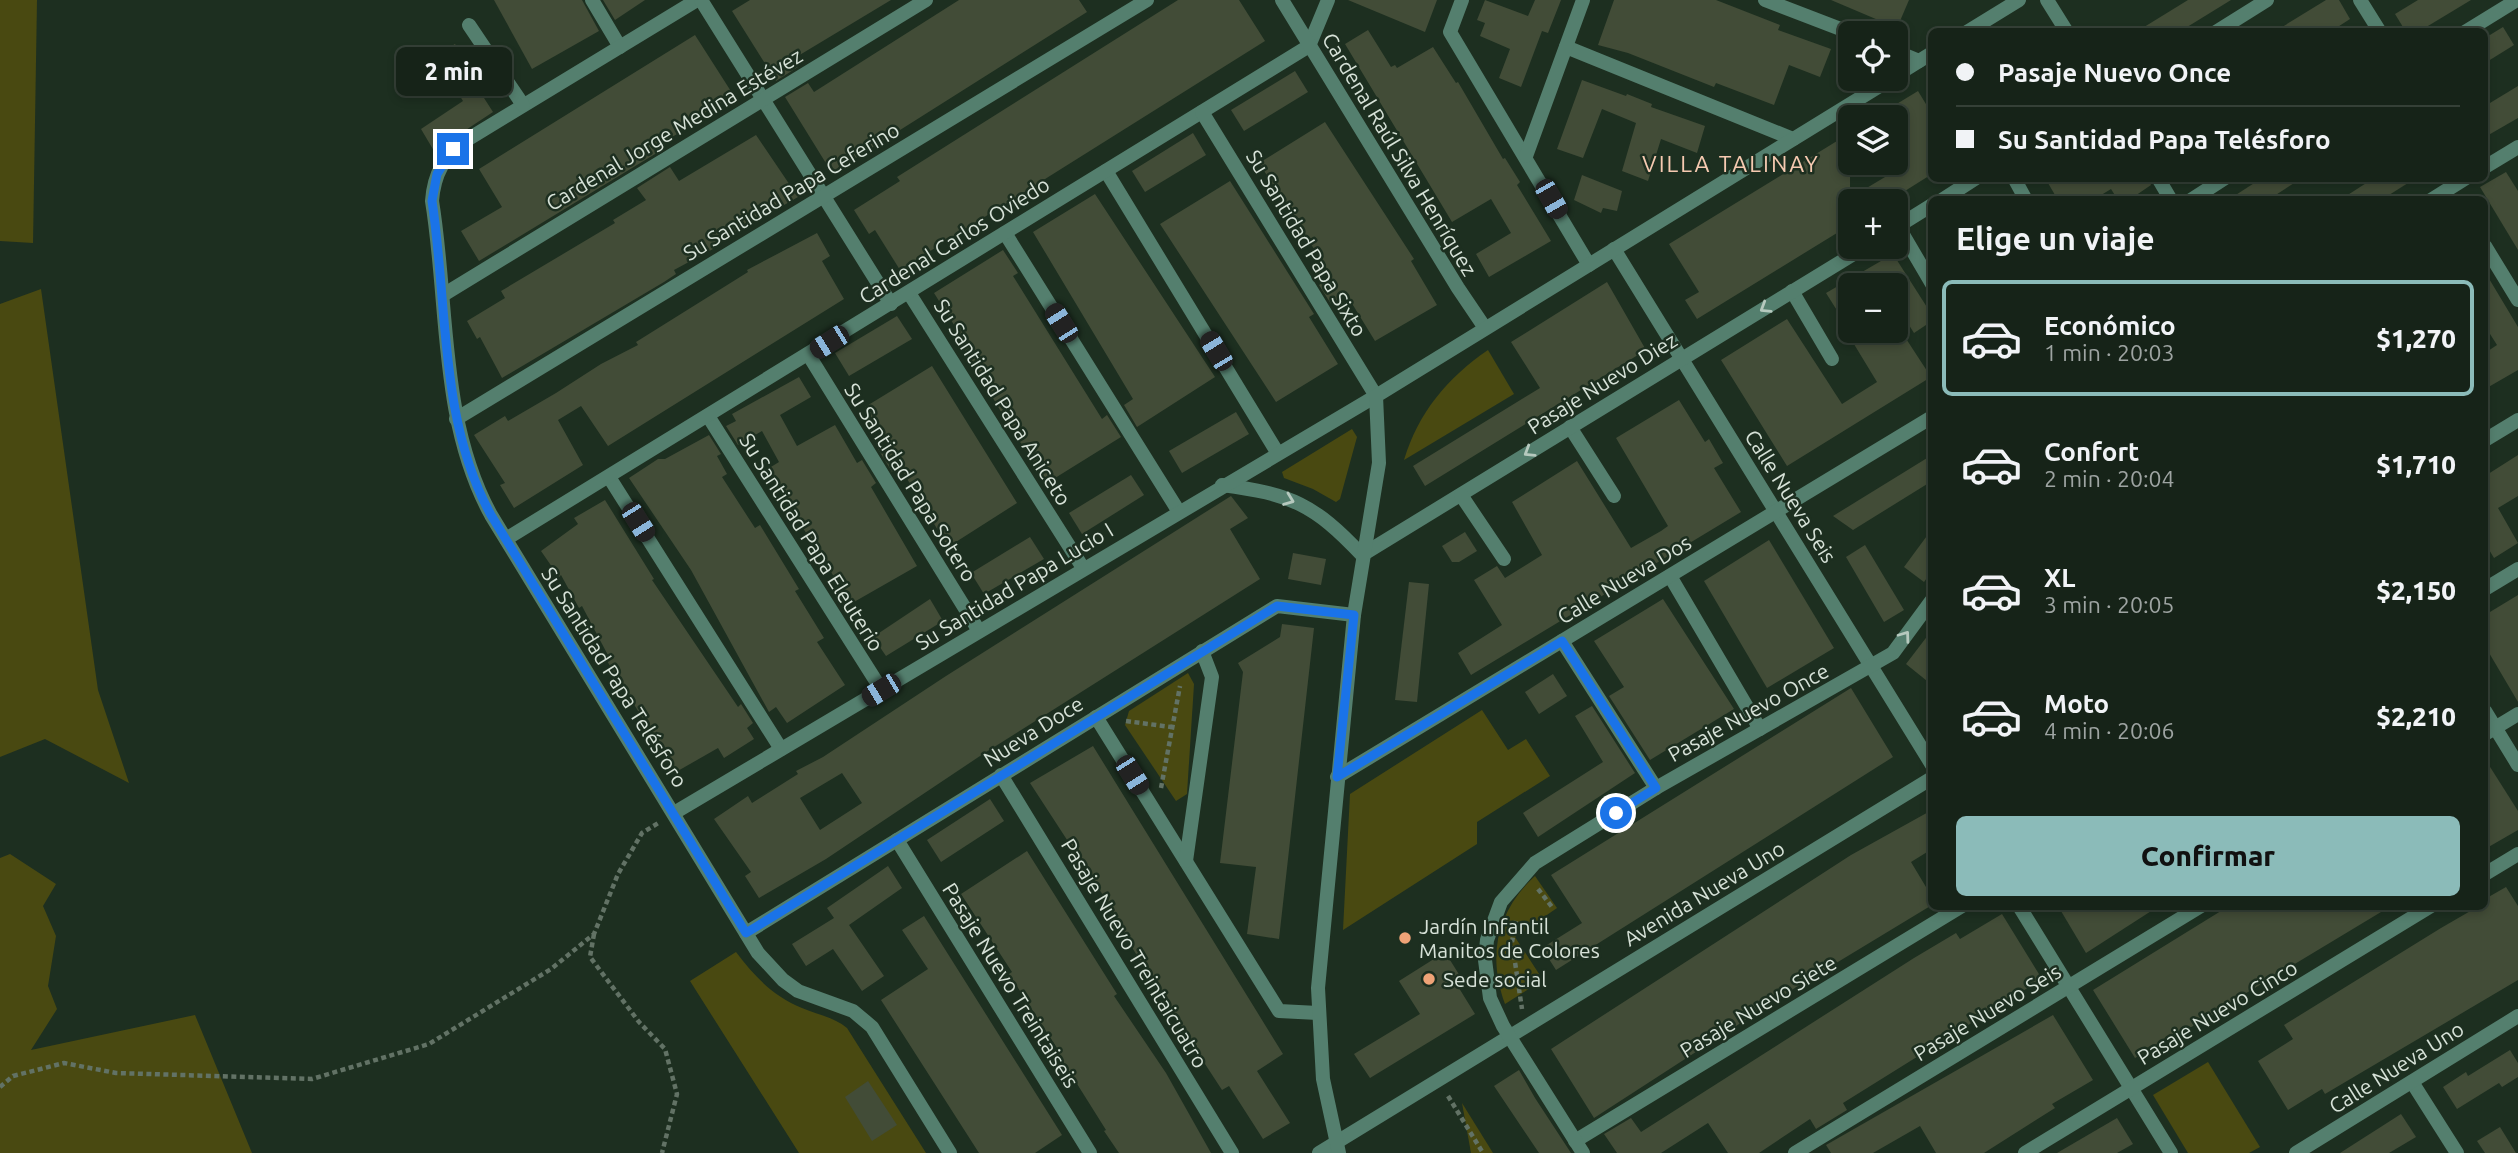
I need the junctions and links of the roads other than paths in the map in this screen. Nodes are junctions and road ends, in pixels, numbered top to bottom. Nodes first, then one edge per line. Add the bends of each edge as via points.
1 (592, 0) edge
2 (699, 0) edge
3 (926, 0) edge
4 (1147, 0) edge
5 (1282, 0) edge
6 (1328, 0) edge
7 (1462, 0) edge
8 (1583, 0) edge
9 (1765, 0) edge
10 (2019, 0) edge
11 (2048, 0) edge
12 (2267, 0) edge
13 (2360, 0) edge
14 (2517, 0) edge
15 (469, 25) dead end
16 (1838, 28) edge
17 (1974, 28) edge
18 (2065, 28) edge
19 (2222, 28) edge
20 (2378, 28) edge
21 (2472, 28) edge
22 (1309, 46) junction
23 (620, 47) junction
24 (1566, 47) junction
25 (1908, 54) edge
26 (1926, 57) edge
27 (1908, 68) edge
28 (1871, 91) edge
29 (764, 99) junction
30 (523, 105) junction
31 (1202, 112) junction
32 (1793, 139) junction
33 (2518, 147) edge
34 (1526, 156) junction
35 (2488, 165) edge
36 (1106, 171) junction
37 (1970, 182) edge
38 (2219, 182) edge
39 (823, 196) junction
40 (1948, 196) edge
41 (2197, 196) edge
42 (1928, 208) edge
43 (1908, 220) edge
44 (1005, 233) junction
45 (1908, 245) edge
46 (1614, 249) junction
47 (2488, 251) edge
48 (1845, 259) edge
49 (1589, 265) junction
50 (1928, 277) edge
51 (1792, 291) junction
52 (909, 293) junction
53 (443, 295) junction
54 (2518, 300) edge
55 (891, 303) junction
56 (1485, 328) junction
57 (808, 354) junction
58 (1682, 359) junction
59 (1832, 359) dead end
60 (1376, 396) junction
61 (708, 416) junction
62 (456, 419) junction
63 (1928, 419) edge
64 (2518, 420) edge
65 (1570, 427) junction
66 (2488, 438) edge
67 (1277, 453) junction
68 (609, 477) junction
69 (1223, 485) junction
70 (1461, 495) junction
71 (1614, 496) dead end
72 (1179, 512) junction
73 (1776, 512) junction
74 (506, 539) junction
75 (1362, 555) junction
76 (1504, 559) dead end
77 (1083, 568) junction
78 (2518, 569) edge
79 (1670, 576) junction
80 (2488, 587) edge
81 (1928, 605) edge
82 (1354, 615) junction
83 (979, 631) junction
84 (1562, 641) junction
85 (1202, 651) junction
86 (1872, 667) junction
87 (881, 690) junction
88 (2518, 714) edge
89 (1096, 717) junction
90 (1760, 729) junction
91 (2490, 731) edge
92 (781, 749) junction
93 (1928, 758) edge
94 (2518, 765) edge
95 (1002, 775) junction
96 (1337, 777) junction
97 (1928, 780) edge
98 (1656, 788) junction
99 (674, 813) junction
100 (897, 840) junction
101 (2518, 854) edge
102 (1186, 861) junction
103 (2488, 872) edge
104 (1956, 910) edge
105 (2021, 910) edge
106 (2194, 910) edge
107 (2424, 910) edge
108 (746, 933) junction
109 (2069, 987) junction
110 (1318, 1013) junction
111 (2517, 1020) edge
112 (1509, 1036) junction
113 (2412, 1082) junction
114 (2132, 1088) junction
115 (1579, 1147) edge
116 (1337, 1148) edge
117 (2302, 1151) edge
118 (950, 1153) edge
119 (1090, 1153) edge
120 (1232, 1153) edge
121 (1319, 1153) edge
122 (1795, 1153) edge
123 (2025, 1153) edge
124 (2171, 1153) edge
125 (2458, 1153) edge

1 - 23 street
2 - 23 street, Su Santidad Papa Telésforo
2 - 29 street
3 - 29 street, Cardenal Jorge Medina Estévez
4 - 39 street, Su Santidad Papa Ceferino
5 - 22 street, Cardenal Raúl Silva Henríquez
6 - 22 street
7 - 34 street via 1450,32
8 - 24 street
9 - 16 street
10 - 17 street
11 - 18 street
12 - 19 street
13 - 20 street
14 - 21 street
15 - 30 street
22 - 31 street, Cardenal Carlos Oviedo
22 - 56 street, Cardenal Raúl Silva Henríquez
23 - 30 street, Su Santidad Papa Telésforo
24 - 32 street
24 - 34 street
25 - 26 street
26 - 27 street
28 - 32 street, Su Santidad Papa Lucio I
29 - 39 street
29 - 53 street, Cardenal Jorge Medina Estévez
30 - 53 street, Su Santidad Papa Telésforo via 465,141 443,161 433,187
31 - 36 street, Cardenal Carlos Oviedo
31 - 60 street, Su Santidad Papa Sixto
32 - 46 street, Su Santidad Papa Lucio I
33 - 35 street
34 - 49 street
36 - 44 street, Cardenal Carlos Oviedo
36 - 67 street
37 - 40 street
38 - 41 street
39 - 55 street
39 - 62 street, Su Santidad Papa Ceferino
42 - 43 street
44 - 52 street, Cardenal Carlos Oviedo
44 - 72 street
45 - 50 street
46 - 49 street, Su Santidad Papa Lucio I
46 - 58 street, Calle Nueva Seis
47 - 54 street
48 - 51 street, Pasaje Nuevo Diez
49 - 56 street, Su Santidad Papa Lucio I
51 -> 58 street, Pasaje Nuevo Diez
51 - 59 street
52 - 55 street, Cardenal Carlos Oviedo
52 - 77 street, Su Santidad Papa Aniceto
53 - 62 street, Su Santidad Papa Telésforo
55 - 57 street, Cardenal Carlos Oviedo
56 - 60 street, Su Santidad Papa Lucio I
57 - 61 street, Cardenal Carlos Oviedo
57 - 83 street, Su Santidad Papa Sotero
58 - 65 street, Pasaje Nuevo Diez
58 - 73 street, Calle Nueva Seis
60 - 67 street, Su Santidad Papa Lucio I
60 - 75 street via 1379,463
61 - 68 street, Cardenal Carlos Oviedo
61 - 87 street, Su Santidad Papa Eleuterio
62 - 74 street, Su Santidad Papa Telésforo via 477,490
63 - 73 street, Calle Nueva Dos
64 - 66 street
65 -> 70 street, Pasaje Nuevo Diez
65 - 71 street
67 - 69 street, Su Santidad Papa Lucio I
68 - 74 street, Cardenal Carlos Oviedo
68 - 92 street
69 - 72 street, Su Santidad Papa Lucio I
69 -> 75 street via 1266,491 1304,505 1331,522
70 - 75 street, Pasaje Nuevo Diez
70 - 76 street
72 - 77 street, Su Santidad Papa Lucio I
73 - 79 street, Calle Nueva Dos
73 - 86 street, Calle Nueva Seis
74 - 99 street, Su Santidad Papa Telésforo
75 - 82 street
77 - 83 street, Su Santidad Papa Lucio I
78 - 80 street
79 - 84 street, Calle Nueva Dos
79 - 90 street
86 -> 81 street, Pasaje Nuevo Once via 1893,653
82 - 85 street, Nueva Doce via 1277,606
82 - 96 street
83 - 87 street, Su Santidad Papa Lucio I
84 - 96 street, Calle Nueva Dos
84 - 98 street
85 - 89 street, Nueva Doce
85 - 102 street via 1212,677
86 - 90 street, Pasaje Nuevo Once
86 - 93 street, Calle Nueva Seis
87 - 92 street, Su Santidad Papa Lucio I
88 - 91 street
89 - 95 street, Nueva Doce
89 - 102 street
90 - 98 street, Pasaje Nuevo Once
91 - 94 street
92 - 99 street, Su Santidad Papa Lucio I
95 - 100 street, Nueva Doce
95 - 120 street, Pasaje Nuevo Treintaicuatro
96 - 110 street
97 - 112 street, Avenida Nueva Uno
98 - 112 street, Pasaje Nuevo Once via 1535,863 1501,902 1487,940 1486,979
99 - 108 street, Su Santidad Papa Telésforo
100 - 108 street, Nueva Doce
100 - 119 street, Pasaje Nuevo Treintaiseis
101 - 103 street
102 - 110 street via 1279,1012
104 - 115 street, Pasaje Nuevo Siete
105 - 109 street
106 - 109 street, Pasaje Nuevo Seis
107 - 114 street, Pasaje Nuevo Cinco
108 - 118 street, Su Santidad Papa Telésforo via 783,980 815,999 853,1011 872,1027
109 - 114 street
109 - 122 street, Pasaje Nuevo Seis
110 - 116 street via 1323,1079
111 - 113 street, Calle Nueva Uno
112 - 115 street, Pasaje Nuevo Once
112 - 116 street, Avenida Nueva Uno
113 - 117 street, Calle Nueva Uno
113 - 125 street
114 - 123 street, Pasaje Nuevo Cinco
114 - 124 street
116 - 121 street, Avenida Nueva Uno

